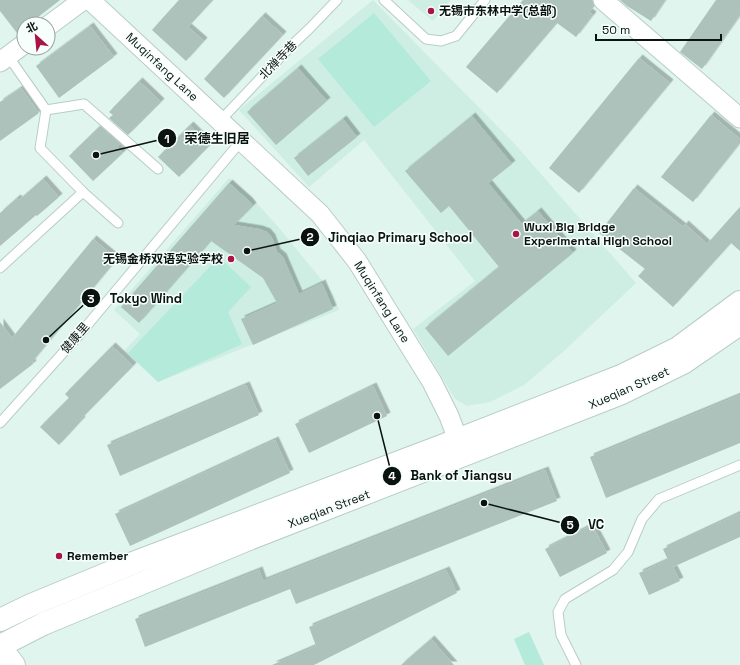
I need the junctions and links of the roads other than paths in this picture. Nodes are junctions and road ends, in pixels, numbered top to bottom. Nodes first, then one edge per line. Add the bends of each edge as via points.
1 (84, 0) edge
2 (90, 0) edge
3 (337, 0) edge
4 (384, 0) edge
5 (485, 0) edge
6 (603, 0) edge
7 (56, 20) edge
8 (16, 50) edge
9 (4, 59) edge
10 (46, 110) junction
11 (740, 118) edge
12 (220, 121) junction
13 (241, 141) junction
14 (158, 169) dead end
15 (82, 192) junction
16 (118, 223) dead end
17 (0, 268) edge
18 (740, 302) edge
19 (740, 324) edge
20 (0, 423) edge
21 (458, 440) junction
22 (740, 465) edge
23 (0, 620) edge
24 (0, 646) edge
25 (14, 665) edge
26 (576, 665) edge

1 - 7 street
2 - 12 street, Muqinfang Lane
3 - 12 lane, 北禅寺巷
4 - 5 lane via 426,39 441,41 456,36
6 - 11 street
8 - 9 street
9 - 10 lane
10 - 14 lane via 84,104
10 - 15 lane via 40,148
12 - 13 street, Muqinfang Lane
13 - 20 lane, 健康里 via 79,335
13 - 21 street, Muqinfang Lane via 320,214 356,262 432,382
15 - 16 lane
15 - 17 lane
18 - 21 main road, Xueqian Street via 678,348 664,355 621,376
19 - 24 main road, Xueqian Street via 683,364 622,393 249,539 43,624
21 - 23 main road, Xueqian Street via 133,563
22 - 26 lane via 659,499 642,520 628,552 613,570 565,598 558,612 561,635
24 - 25 main road

